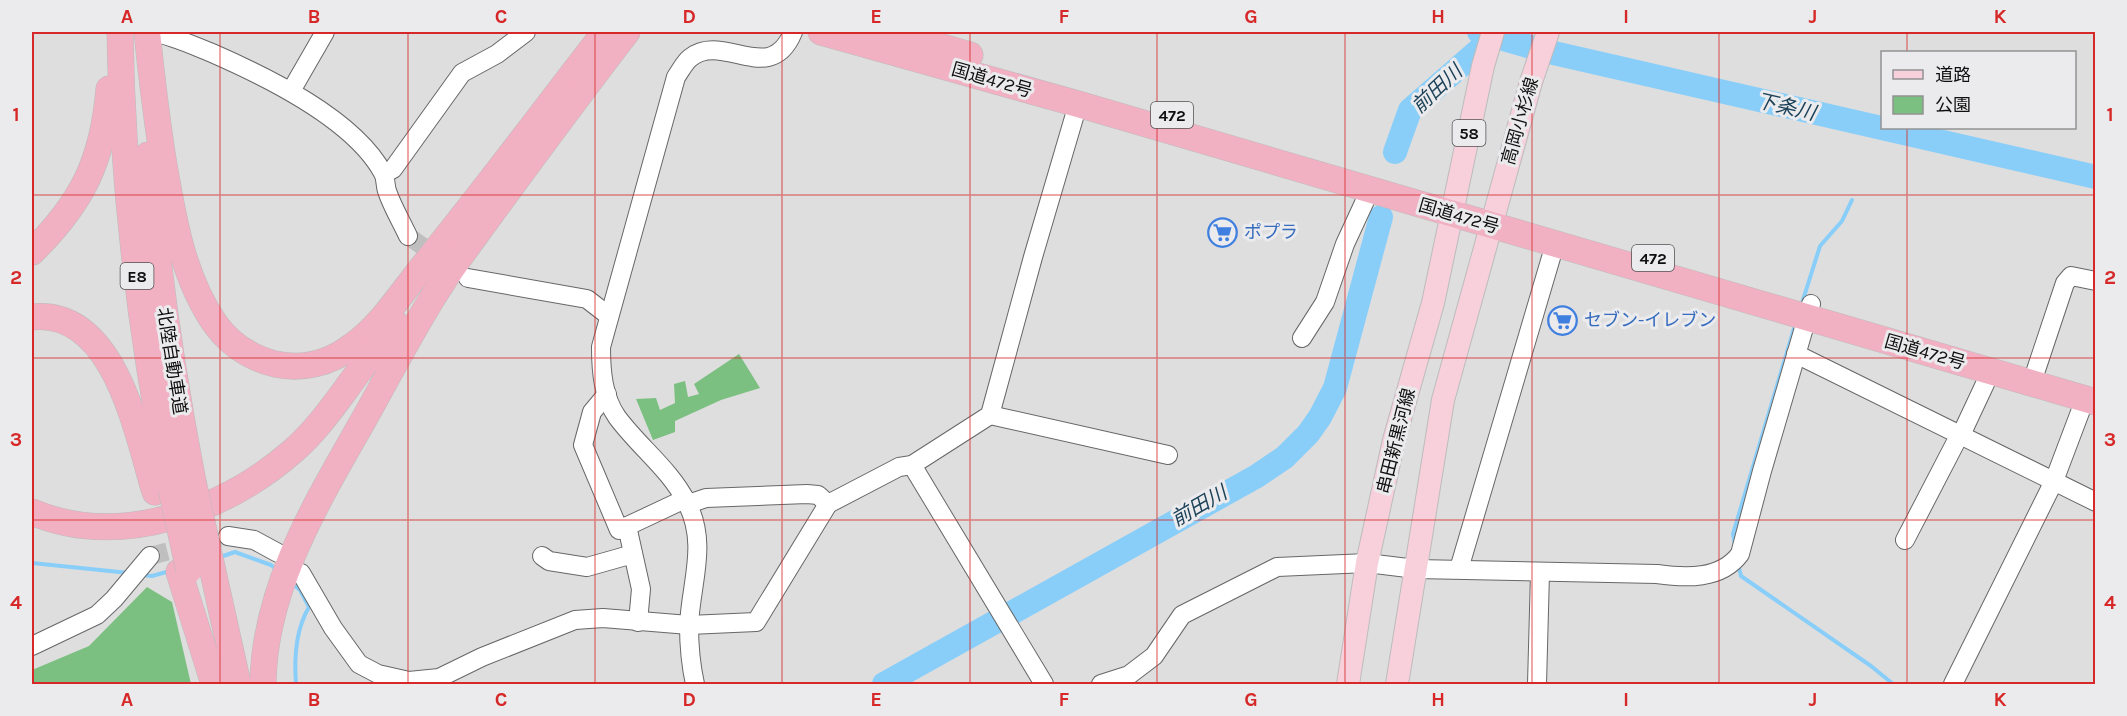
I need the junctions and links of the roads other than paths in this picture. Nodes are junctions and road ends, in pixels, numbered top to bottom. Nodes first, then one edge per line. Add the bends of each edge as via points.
1 (111, 32) edge
2 (120, 32) edge
3 (145, 32) edge
4 (152, 32) edge
5 (325, 32) edge
6 (526, 32) edge
7 (605, 32) edge
8 (627, 32) edge
9 (793, 32) edge
10 (821, 32) edge
11 (889, 32) edge
12 (1493, 32) edge
13 (1548, 32) edge
14 (116, 62) junction
15 (148, 76) junction
16 (291, 91) junction
17 (1078, 104) junction
18 (384, 174) junction
19 (1370, 190) junction
20 (1454, 207) junction
21 (1492, 218) junction
22 (408, 236) tunnel mouth
23 (447, 236) junction
24 (1555, 244) junction
25 (32, 252) edge
26 (468, 278) dead end
27 (2096, 282) edge
28 (441, 285) junction
29 (1809, 311) junction
30 (609, 316) junction
31 (32, 317) edge
32 (1302, 338) dead end
33 (1797, 354) junction
34 (2036, 370) junction
35 (1991, 371) junction
36 (607, 394) junction
37 (2092, 396) edge
38 (990, 415) junction
39 (1960, 434) junction
40 (1168, 454) dead end
41 (912, 465) junction
42 (2054, 481) junction
43 (173, 487) junction
44 (686, 502) junction
45 (2096, 502) edge
46 (828, 504) junction
47 (32, 512) edge
48 (627, 526) junction
49 (32, 530) edge
50 (228, 536) tunnel mouth
51 (1905, 540) dead end
52 (278, 553) dead end
53 (633, 554) junction
54 (150, 556) tunnel mouth
55 (542, 556) dead end
56 (1367, 563) junction
57 (193, 568) junction
58 (1416, 569) junction
59 (1459, 569) junction
60 (301, 573) dead end
61 (1540, 573) junction
62 (638, 622) junction
63 (689, 625) junction
64 (32, 646) edge
65 (1130, 680) edge
66 (215, 684) edge
67 (238, 684) edge
68 (263, 684) edge
69 (695, 684) edge
70 (1044, 684) edge
71 (1101, 684) edge
72 (1348, 684) edge
73 (1397, 684) edge
74 (1537, 684) edge
75 (1953, 684) edge

1 - 14 highway
2 - 14 highway, 北陸自動車道 / E8
3 - 15 highway, 北陸自動車道 / E8
4 - 16 street via 170,35
5 - 16 street
6 - 18 street via 462,73 393,169
7 - 23 highway
8 - 28 highway
9 - 30 street via 785,48 771,56 709,51 691,57 676,77
10 - 17 highway, 国道472号 / 472
11 - 20 highway, 国道472号 / 472
12 - 20 main road, 58
13 - 21 main road, 高岡小杉線 / 58
14 - 25 highway via 92,170 69,210
14 - 43 highway, 北陸自動車道 / E8 via 140,305 154,401
15 - 23 highway via 166,179 193,284 210,316 244,352 280,365 299,366 336,357 373,328
15 - 43 highway, 北陸自動車道 / E8 via 153,226 176,396
16 - 18 street via 363,145
17 - 19 highway, 国道472号 / 472
17 - 38 street
18 - 22 street
19 - 20 highway, 国道472号 / 472
19 - 32 street via 1345,244 1325,302
20 - 21 highway, 国道472号 / 472
20 - 56 main road, 串田新黒河線
21 - 24 highway, 国道472号 / 472
21 - 29 highway, 国道472号 / 472
21 - 58 main road, 串田新黒河線 via 1443,400
23 - 47 highway via 387,333 328,412 294,450 246,486 194,510 144,524 75,524
24 - 29 highway, 国道472号 / 472
24 - 59 street
26 - 30 street via 587,299
27 - 34 street via 2071,276 2065,283
28 - 49 highway via 330,435 309,457 260,495 186,530 132,542 85,542
28 - 68 highway via 295,549 269,628
29 - 33 street
29 - 34 highway, 国道472号 / 472
29 - 35 highway, 国道472号 / 472
30 - 36 street via 600,347
31 - 43 highway via 69,323 96,343
33 - 39 street
33 - 61 street via 1740,554 1734,561 1699,576
34 - 37 highway, 国道472号 / 472
35 - 37 highway, 国道472号 / 472
35 - 39 street
36 - 44 street via 616,416 667,472
36 - 48 street via 592,412 583,445 619,530
37 - 42 street
38 - 40 street
38 - 41 street
39 - 42 street
39 - 51 street
41 - 46 street via 899,467
41 - 70 street
42 - 45 street
42 - 75 street
43 - 57 highway
43 - 57 highway, 北陸自動車道 / E8, bridge
44 - 46 street via 807,494 818,495
44 - 48 street
44 - 63 street via 696,528 698,558
46 - 63 street via 756,622
48 - 53 street
50 - 52 street via 254,540
53 - 55 street via 587,567 549,561
53 - 62 street via 641,589
54 - 64 street via 97,615
56 - 58 street
56 - 65 street via 1277,567 1182,615 1154,656
56 - 72 main road, 串田新黒河線
57 - 66 highway
57 - 67 highway, 北陸自動車道 / E8
58 - 59 street
58 - 73 main road, 串田新黒河線
59 - 61 street
60 - 62 street via 358,664 378,674 409,681 439,678 575,620
61 - 74 street
62 - 63 street
63 - 69 street
65 - 71 street

